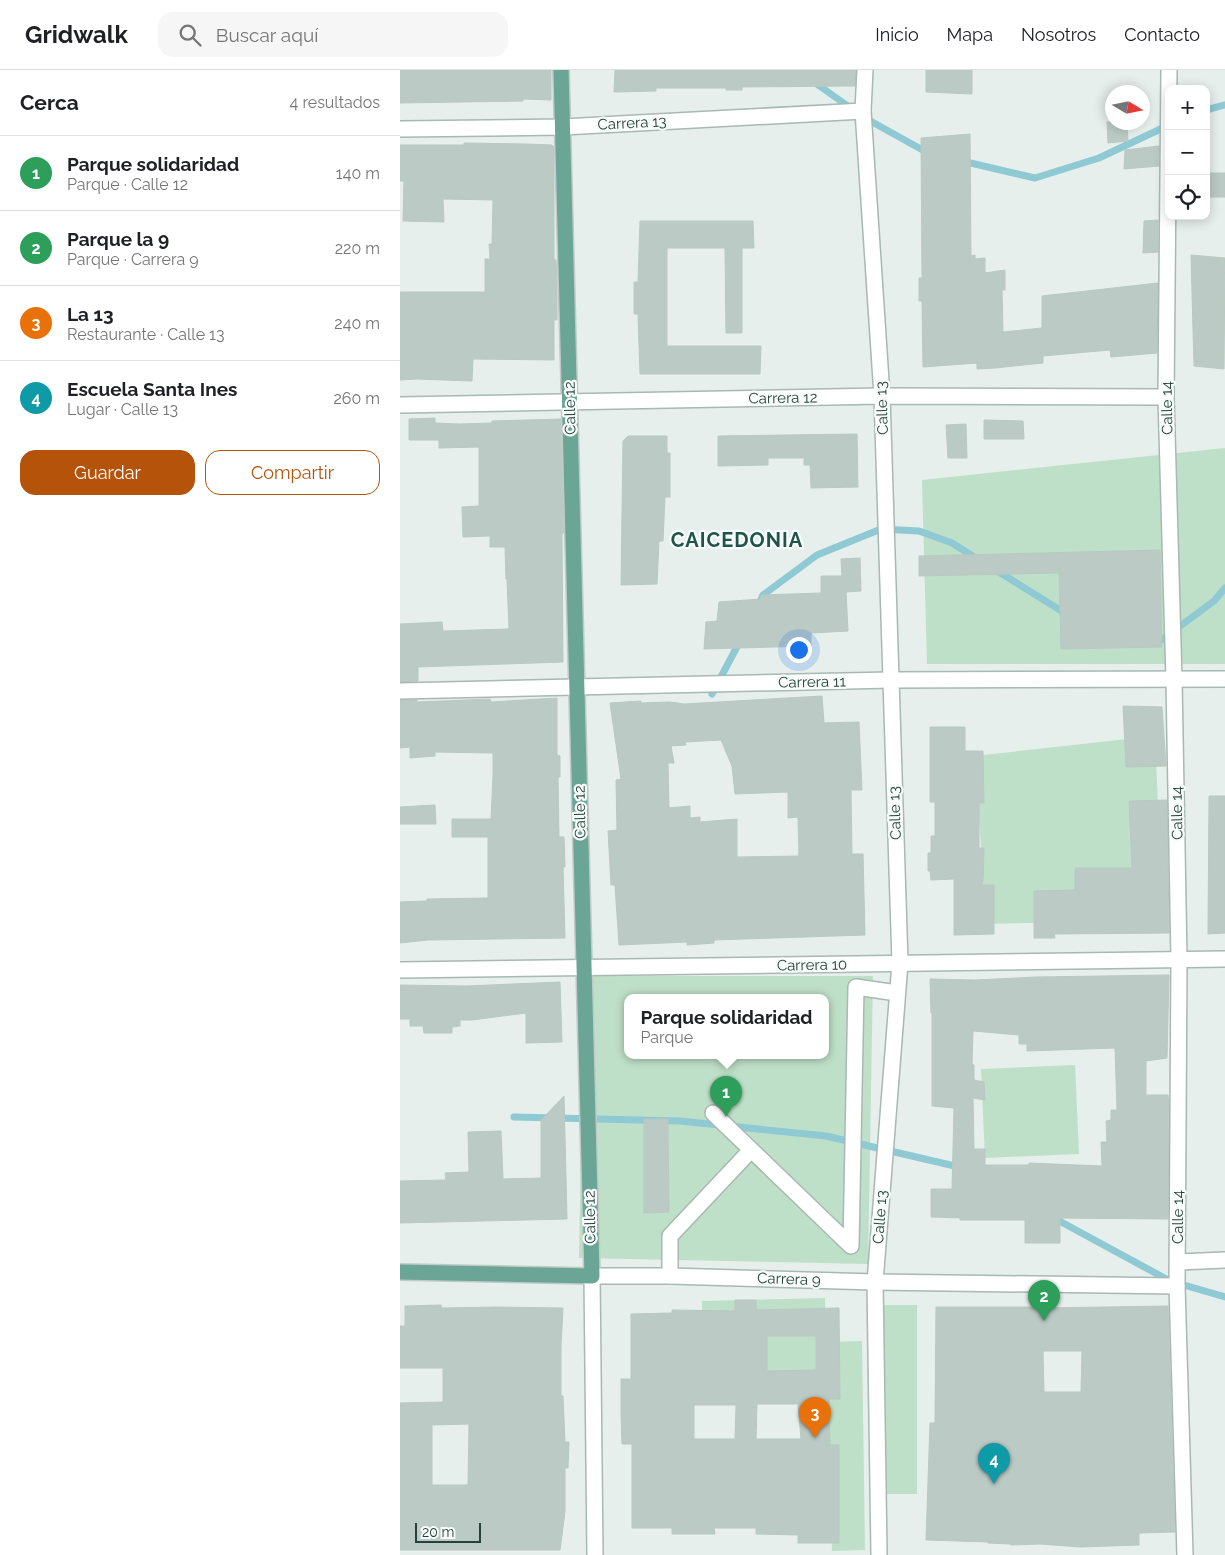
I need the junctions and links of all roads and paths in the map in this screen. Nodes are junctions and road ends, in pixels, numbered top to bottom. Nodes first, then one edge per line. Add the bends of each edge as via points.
1 (561, 70) edge
2 (864, 70) edge
3 (1169, 70) edge
4 (863, 111) junction
5 (563, 126) junction
6 (400, 129) edge
7 (882, 396) junction
8 (1166, 397) junction
9 (570, 402) junction
10 (400, 405) edge
11 (1225, 679) edge
12 (890, 680) junction
13 (1174, 680) junction
14 (577, 688) junction
15 (400, 692) edge
16 (1225, 959) edge
17 (1179, 960) junction
18 (900, 964) junction
19 (584, 968) junction
20 (400, 970) edge
21 (897, 993) junction
22 (713, 1113) dead end
23 (751, 1150) junction
24 (1225, 1260) edge
25 (1178, 1262) junction
26 (400, 1272) edge
27 (592, 1276) junction
28 (670, 1276) junction
29 (875, 1282) junction
30 (1177, 1286) junction
31 (594, 1555) edge
32 (879, 1555) edge
33 (1185, 1555) edge

1 - 5 main road, Calle 12
2 - 4 street, Calle 13
3 - 8 street, Calle 14
4 - 5 street, Carrera 13
4 - 7 street, Calle 13
5 - 6 street, Carrera 13
5 - 9 main road, Calle 12
7 - 8 street, Carrera 12
7 - 9 street, Carrera 12
7 - 12 street, Calle 13
8 - 13 street, Calle 14
9 - 10 street, Carrera 12
9 - 14 main road, Calle 12
11 - 13 street, Carrera 11
12 - 13 street, Carrera 11
12 - 14 street, Carrera 11
12 - 18 street, Calle 13
13 - 17 street, Calle 14
14 - 15 street, Carrera 11
14 - 19 main road, Calle 12
16 - 17 street, Carrera 10
17 - 18 street, Carrera 10
17 - 25 street, Calle 14
18 - 19 street, Carrera 10
18 - 21 street, Calle 13
19 - 20 street, Carrera 10
19 - 27 main road, Calle 12
21 - 23 street via 856,987 850,1246
21 - 29 street, Calle 13
22 - 23 street
23 - 28 street via 670,1236
24 - 25 street
25 - 30 street, Calle 14
26 - 27 main road, Carrera 9
27 - 28 street, Carrera 9
27 - 31 street, Calle 12
28 - 29 street, Carrera 9
29 - 30 street, Carrera 9
29 - 32 street, Calle 13
30 - 33 street, Calle 14

